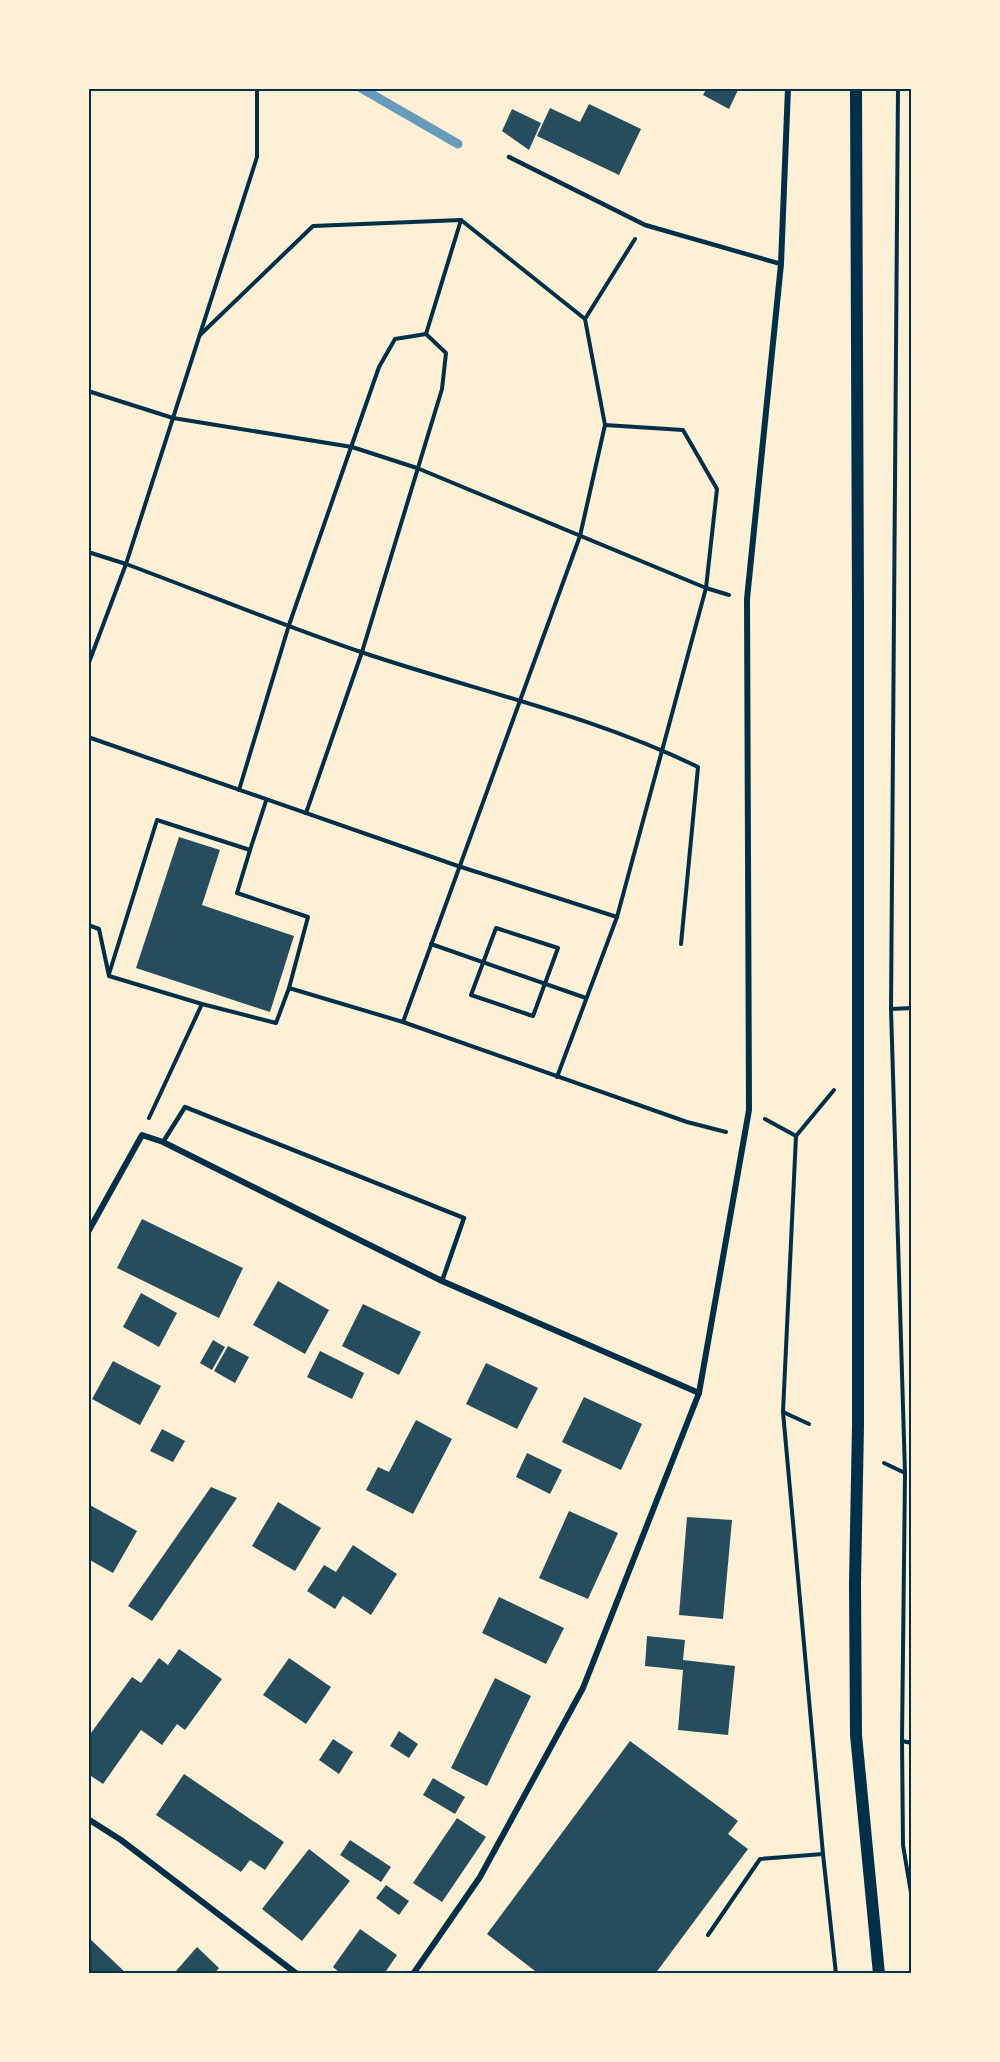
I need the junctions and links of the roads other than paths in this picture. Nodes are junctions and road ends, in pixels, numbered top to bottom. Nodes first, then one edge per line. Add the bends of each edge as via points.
1 (788, 88) edge
2 (856, 88) edge
3 (509, 157) dead end
4 (781, 264) junction
5 (163, 1142) junction
6 (88, 1232) edge
7 (442, 1281) junction
8 (699, 1393) junction
9 (88, 1818) edge
10 (297, 1974) edge
11 (412, 1974) edge
12 (879, 1974) edge

1 - 4 street
2 - 12 main road via 856,1735
3 - 4 lane via 645,225
4 - 8 street via 747,599 749,1110
5 - 6 street via 142,1135
5 - 7 street
5 - 7 lane via 185,1107 464,1218
7 - 8 street
8 - 11 street via 583,1688 480,1877
9 - 10 street

